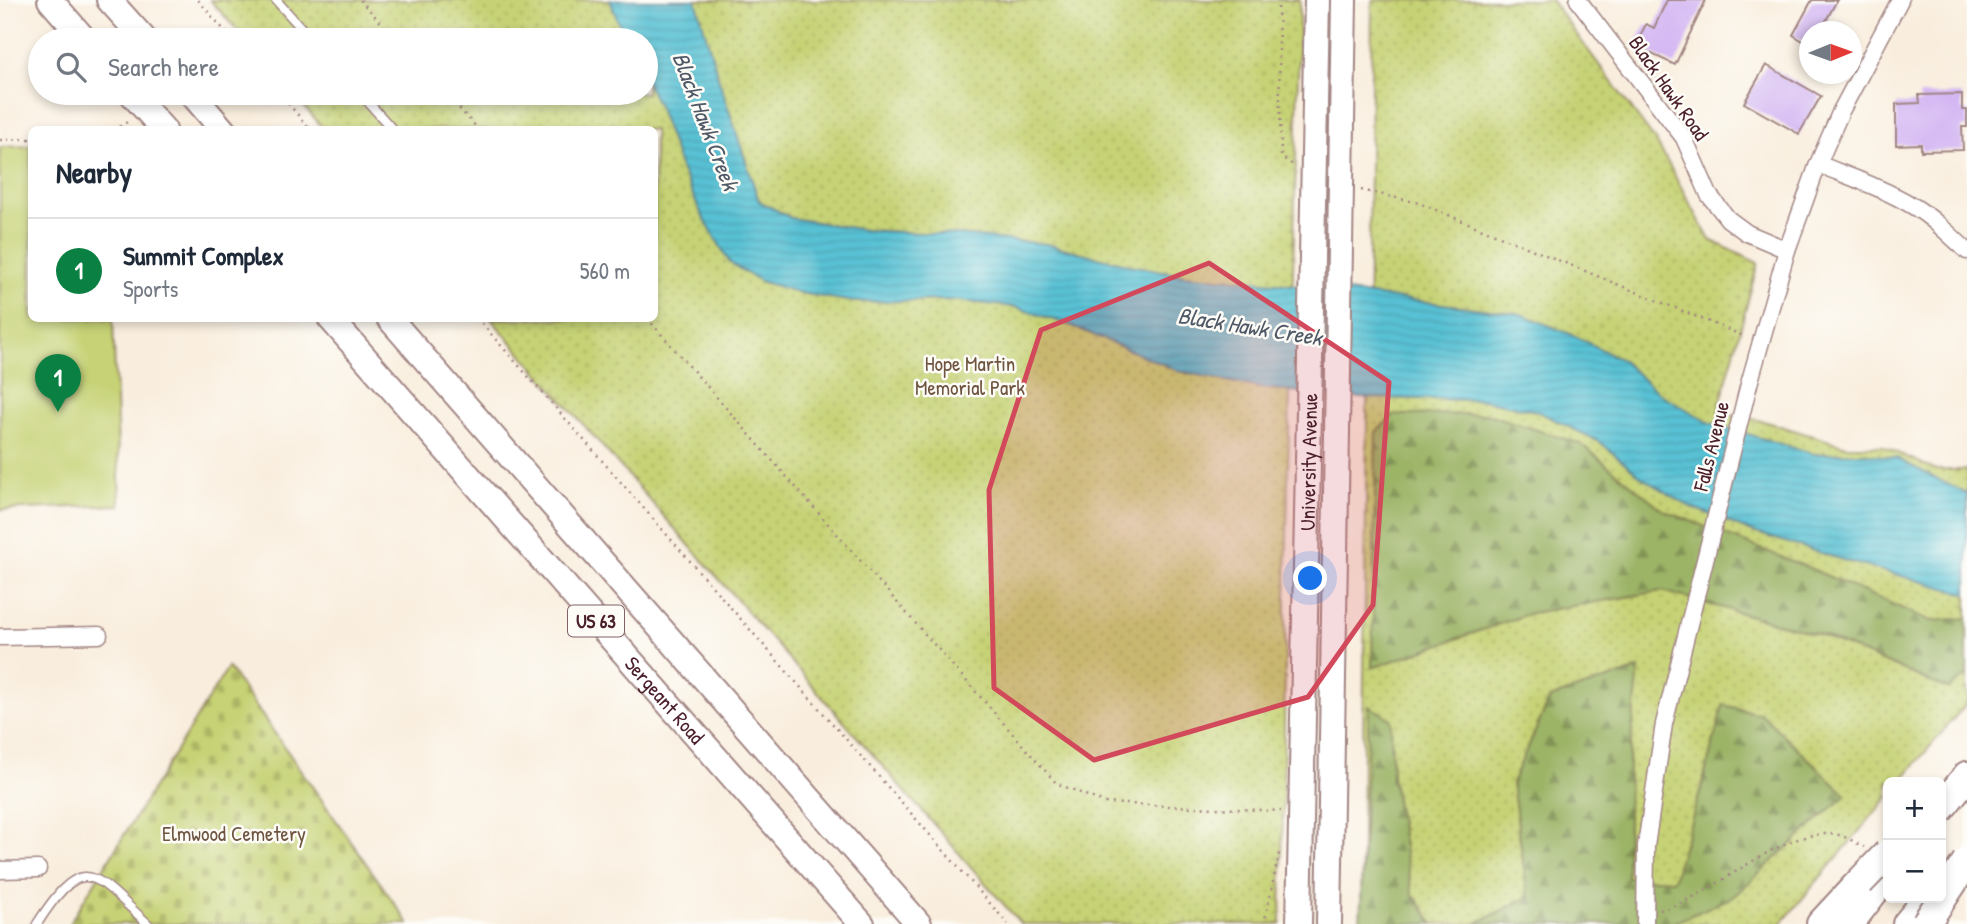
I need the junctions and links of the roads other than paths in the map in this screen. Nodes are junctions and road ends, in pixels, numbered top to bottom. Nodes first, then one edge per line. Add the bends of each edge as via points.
1 (50, 0) edge
2 (109, 0) edge
3 (276, 0) edge
4 (1317, 0) edge
5 (1344, 0) edge
6 (1578, 0) edge
7 (1900, 0) edge
8 (74, 28) edge
9 (134, 28) edge
10 (301, 28) edge
11 (142, 105) edge
12 (201, 105) edge
13 (371, 105) edge
14 (160, 126) edge
15 (220, 126) edge
16 (389, 126) edge
17 (1818, 164) junction
18 (1787, 250) junction
19 (1967, 251) edge
20 (334, 322) edge
21 (392, 322) edge
22 (99, 635) dead end
23 (0, 637) edge
24 (1967, 774) edge
25 (1946, 794) edge
26 (1946, 801) edge
27 (1967, 851) edge
28 (1879, 852) edge
29 (1967, 861) edge
30 (38, 869) dead end
31 (0, 870) edge
32 (1946, 877) edge
33 (1874, 881) edge
34 (1920, 917) edge
35 (1645, 919) edge
36 (37, 924) edge
37 (149, 924) edge
38 (862, 924) edge
39 (919, 924) edge
40 (1299, 924) edge
41 (1329, 924) edge
42 (1821, 924) edge
43 (1849, 924) edge

1 - 8 main road
2 - 9 main road
3 - 10 lane
4 - 40 main road, University Avenue
5 - 41 main road, University Avenue
6 - 18 street, Black Hawk Road via 1684,138 1709,195 1728,219 1747,233
7 - 17 street, Falls Avenue
11 - 14 main road
12 - 15 main road
13 - 16 lane
17 - 18 street, Falls Avenue
17 - 19 street via 1913,206
18 - 35 street, Falls Avenue via 1664,724 1646,846
20 - 38 main road, Sergeant Road / US 63
21 - 39 main road, Sergeant Road / US 63
22 - 23 street
24 - 25 highway
24 - 26 highway
27 - 32 highway
28 - 33 highway, bridge
29 - 34 highway, bridge
30 - 31 street
33 - 42 highway
33 - 43 highway
36 - 37 lane via 68,882 90,876

